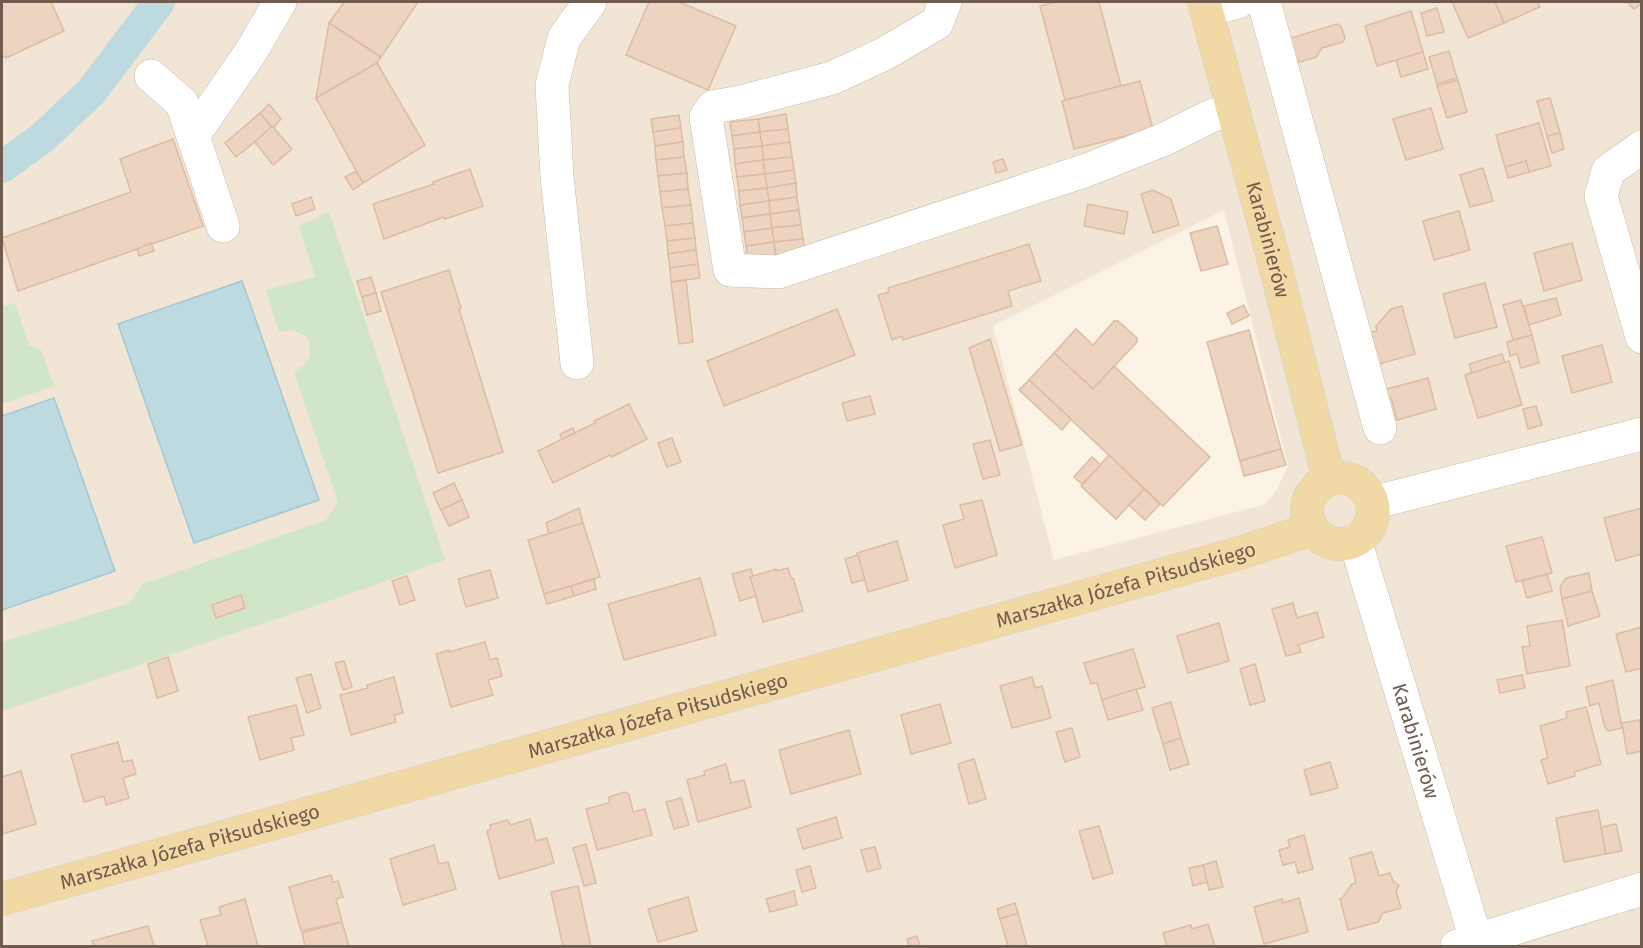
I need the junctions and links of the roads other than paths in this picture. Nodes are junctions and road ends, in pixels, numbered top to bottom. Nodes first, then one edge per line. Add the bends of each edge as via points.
1 (280, 2) edge
2 (590, 2) edge
3 (945, 2) edge
4 (1238, 2) edge
5 (1264, 2) edge
6 (1205, 6) edge
7 (151, 76) dead end
8 (1232, 108) junction
9 (193, 136) junction
10 (1641, 147) edge
11 (223, 226) dead end
12 (1641, 337) edge
13 (577, 363) dead end
14 (1380, 428) dead end
15 (1641, 434) edge
16 (1329, 479) junction
17 (1372, 503) junction
18 (1312, 528) junction
19 (1355, 540) junction
20 (1641, 889) edge
21 (2, 899) edge
22 (1470, 945) edge

1 - 9 street
2 - 13 street via 564,38 552,85 556,177
3 - 8 street via 937,23 885,54 832,78 713,107 706,117 730,270 778,272 1087,170
4 - 6 street
5 - 14 street
6 - 8 main road, Karabinierów
7 - 9 street via 182,103
8 - 16 main road, Karabinierów
9 - 11 street
10 - 12 street via 1608,171 1601,196
15 - 17 street
16 - 17 main road via 1356,482
16 - 18 main road via 1313,491 1309,500 1306,509
17 - 19 main road via 1368,528
18 - 19 main road via 1327,541
18 - 21 main road, Marszałka Józefa Piłsudskiego via 1243,552
19 - 22 street, Karabinierów
20 - 22 street

